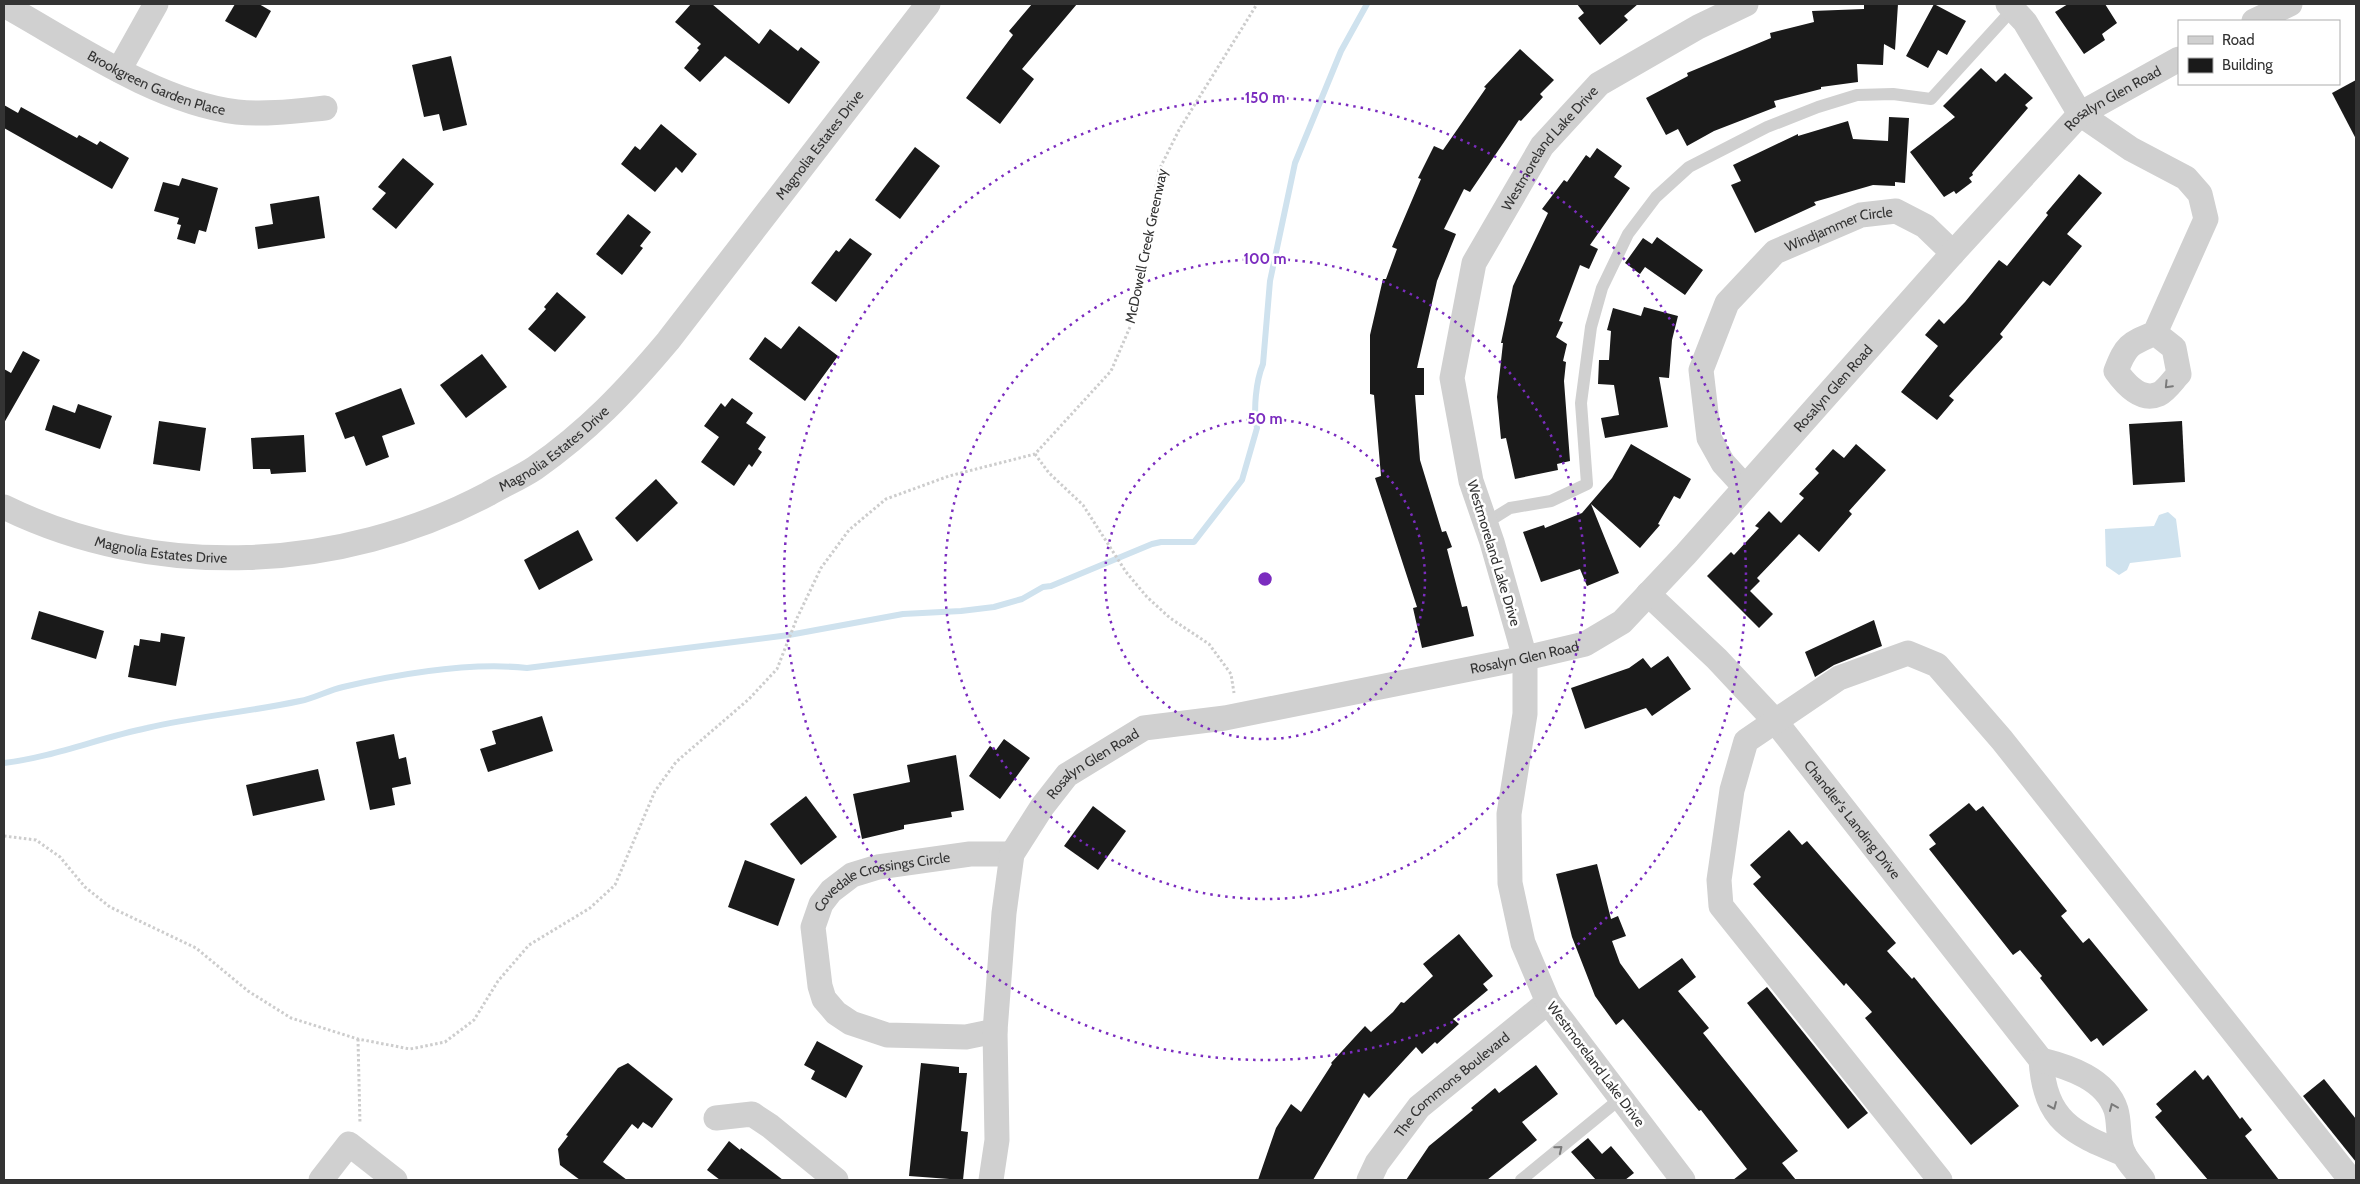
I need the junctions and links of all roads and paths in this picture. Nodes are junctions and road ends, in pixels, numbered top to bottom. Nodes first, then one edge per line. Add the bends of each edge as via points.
1 (156, 4) edge
2 (1257, 4) edge
3 (1746, 4) edge
4 (2290, 4) edge
5 (4, 5) edge
6 (920, 7) edge
7 (2011, 7) edge
8 (2256, 20) edge
9 (2178, 59) edge
10 (119, 70) junction
11 (324, 108) dead end
12 (2080, 114) junction
13 (1953, 252) junction
14 (2154, 333) dead end
15 (1035, 454) junction
16 (1745, 487) junction
17 (4, 507) edge
18 (1486, 523) junction
19 (1648, 594) junction
20 (1525, 658) junction
21 (1237, 716) junction
22 (1775, 721) junction
23 (4, 836) edge
24 (1012, 854) junction
25 (1548, 1002) junction
26 (995, 1031) junction
27 (358, 1039) junction
28 (2041, 1060) junction
29 (1621, 1098) junction
30 (716, 1118) dead end
31 (349, 1144) junction
32 (2124, 1154) junction
33 (321, 1180) edge
34 (395, 1180) edge
35 (836, 1180) edge
36 (991, 1180) edge
37 (1369, 1180) edge
38 (1521, 1180) edge
39 (1683, 1180) edge
40 (1940, 1180) edge
41 (2143, 1180) edge
42 (2352, 1180) edge

1 - 10 street
2 - 15 path, McDowell Creek Greenway via 1179,130 1159,170 1130,326 1111,371
3 - 18 street, Westmoreland Lake Drive via 1698,27 1598,84 1542,146 1474,263 1452,378 1470,481
4 - 8 street
5 - 10 street, Brookgreen Garden Place
6 - 17 street, Magnolia Estates Drive via 668,341 627,390 584,432 533,470 454,512 425,523 332,550 273,557 241,558 134,549 71,534
7 - 12 street via 2025,22
7 - 18 lane via 1931,99 1893,94 1858,96 1818,107 1767,127 1689,167 1656,196 1628,234 1602,288 1591,327 1581,403 1587,484 1551,501 1510,508
9 - 12 street, Rosalyn Glen Road
10 - 11 street, Brookgreen Garden Place via 197,104 254,113
12 - 13 street, Rosalyn Glen Road
12 - 14 street via 2131,149 2186,178 2200,194 2206,219
13 - 16 street, Rosalyn Glen Road
13 - 16 street, Windjammer Circle via 1925,226 1896,211 1861,215 1775,252 1727,303 1701,370 1709,438 1723,464
15 - 21 path via 1048,473 1083,506 1126,572 1147,597 1170,618 1208,644 1231,674
15 - 27 path via 949,476 886,499 849,530 821,568 777,670 676,762 655,791 615,885 590,908 529,945 498,981 474,1020 445,1042 410,1048
16 - 19 street, Rosalyn Glen Road
18 - 20 street, Westmoreland Lake Drive
19 - 20 street, Rosalyn Glen Road via 1622,622 1585,644
19 - 22 street, Chandler's Landing Drive
20 - 21 street, Rosalyn Glen Road
20 - 25 street, Westmoreland Lake Drive via 1525,714 1509,814 1510,882 1523,943
21 - 24 street, Rosalyn Glen Road via 1144,728 1098,756 1068,775 1042,807
22 - 28 street, Chandler's Landing Drive
22 - 40 street via 1746,741 1732,790 1719,880 1721,906
22 - 42 street via 1839,678 1908,653 1937,665 2008,748
23 - 27 path via 36,840 60,857 85,887 110,907 196,948 248,991 291,1018
24 - 26 street, Rosalyn Glen Road
24 - 26 street, Covedale Crossings Circle via 954,856 878,866 852,875 831,890 821,904 813,927 824,999 851,1023 887,1035 966,1037
25 - 29 street, Westmoreland Lake Drive
25 - 37 street, The Commons Boulevard via 1419,1107 1377,1163
26 - 36 street, Rosalyn Glen Road via 997,1140
27 - 31 path via 360,1123
28 -> 32 street, Chandler's Landing Drive via 2042,1077 2058,1118 2088,1139
32 -> 28 street via 2116,1109 2106,1093 2092,1080 2066,1066
38 -> 29 lane
29 - 39 street, Westmoreland Lake Drive
30 - 35 street via 752,1114
31 - 33 street
31 - 34 street
32 - 41 street

